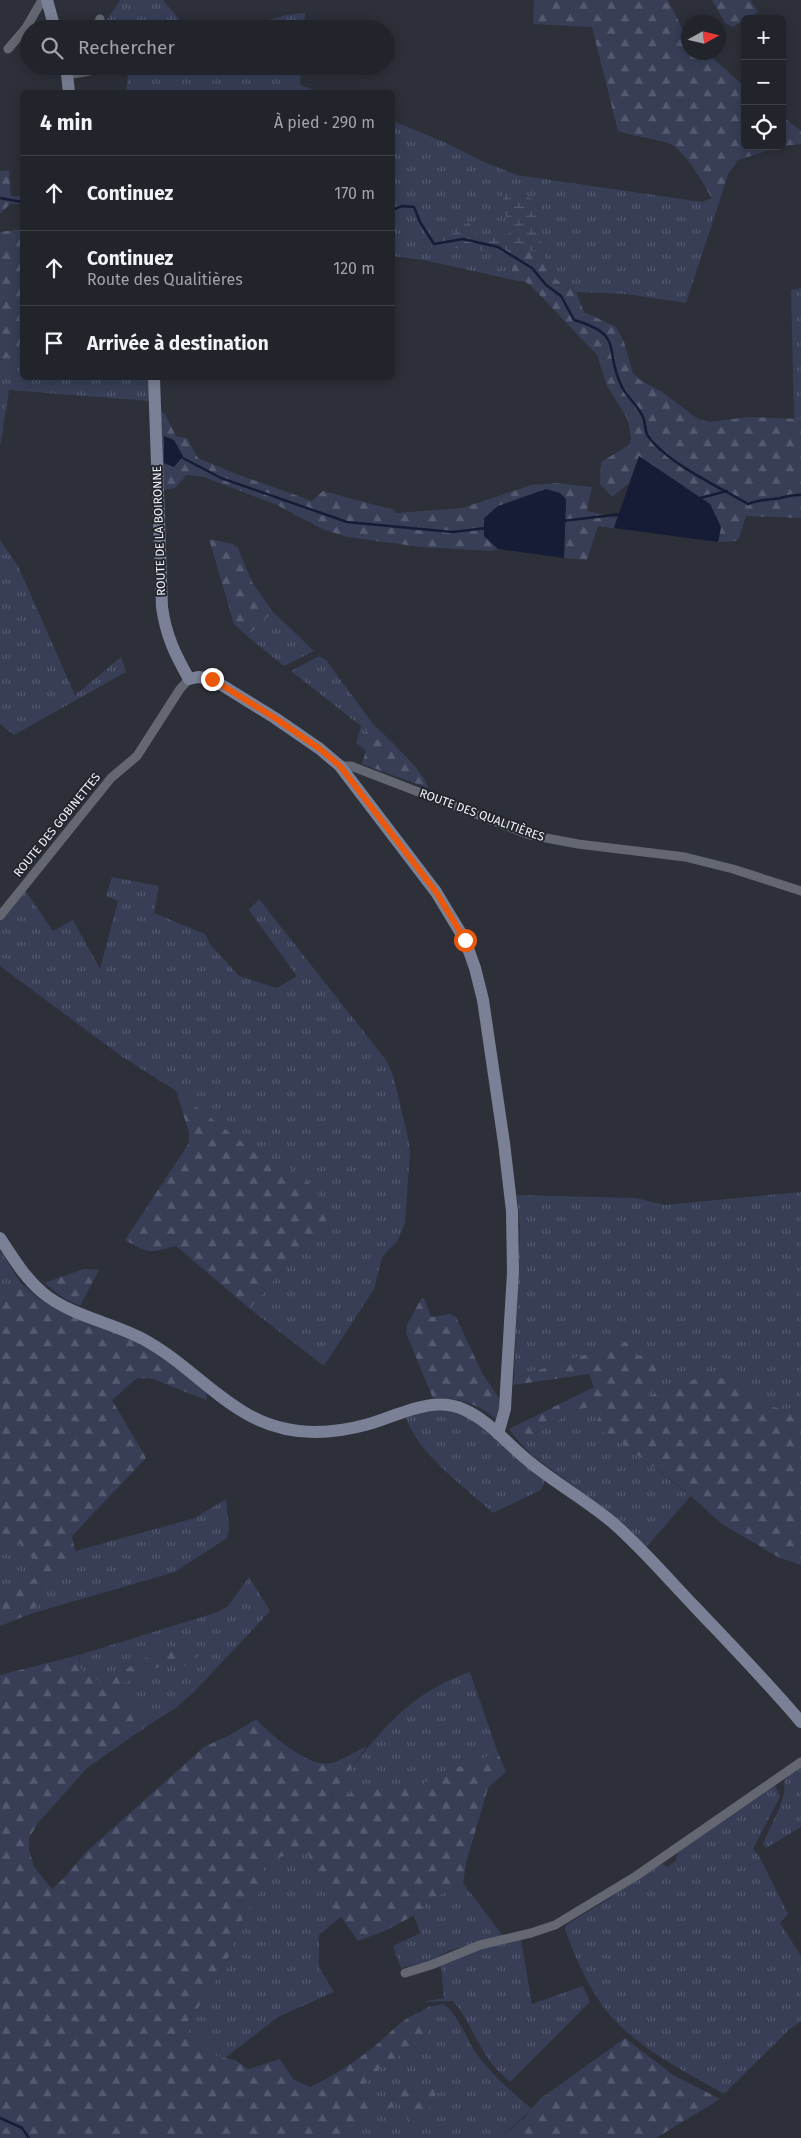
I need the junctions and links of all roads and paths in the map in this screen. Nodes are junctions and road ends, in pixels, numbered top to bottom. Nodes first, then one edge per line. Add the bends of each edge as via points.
1 (46, 0) edge
2 (29, 20) edge
3 (52, 20) edge
4 (20, 36) edge
5 (8, 49) dead end
6 (67, 75) edge
7 (69, 90) edge
8 (154, 380) edge
9 (189, 679) junction
10 (340, 766) junction
11 (801, 891) edge
12 (0, 916) edge
13 (0, 1238) edge
14 (498, 1434) junction
15 (801, 1722) edge
16 (801, 1762) edge
17 (405, 1973) dead end

1 - 2 street via 40,2
1 - 3 street
4 - 5 street
6 - 7 street
8 - 9 street, ROUTE DE LA BOIRONNE via 162,607 166,630
9 - 10 street, ROUTE DES QUALITIÈRES via 212,679 320,749
9 - 12 street, ROUTE DES GOBINETTES via 137,756 111,778
10 - 11 street, ROUTE DES QUALITIÈRES via 351,766 530,836 685,857
10 - 14 street via 449,911 465,940 478,980 505,1149 513,1242 505,1409
13 - 14 street via 21,1269 53,1300 124,1330 157,1348 236,1409 276,1428 326,1431 357,1427 421,1407 445,1404 473,1414
14 - 15 street via 552,1480 614,1524
16 - 17 street via 636,1876 555,1925 480,1944

